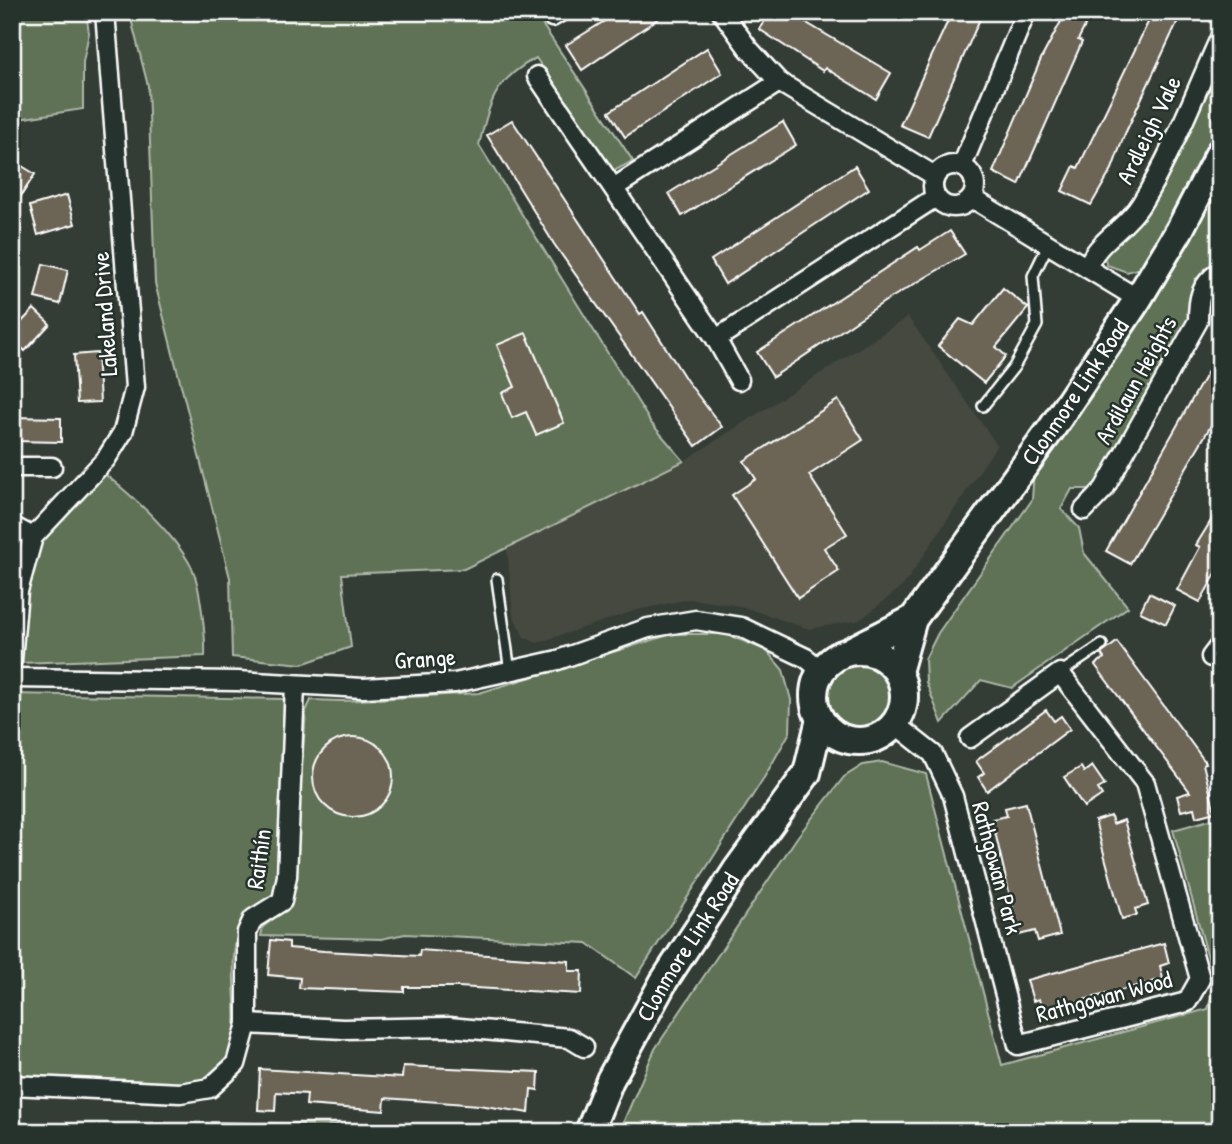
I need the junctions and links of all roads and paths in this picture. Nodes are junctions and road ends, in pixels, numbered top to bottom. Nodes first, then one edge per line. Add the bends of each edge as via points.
1 (105, 12) edge
2 (722, 12) edge
3 (1026, 12) edge
4 (1220, 38) edge
5 (537, 76) dead end
6 (779, 82) junction
7 (1220, 152) edge
8 (962, 166) junction
9 (935, 176) junction
10 (615, 187) junction
11 (936, 197) junction
12 (972, 198) junction
13 (1048, 245) junction
14 (1087, 268) junction
15 (1220, 271) edge
16 (1138, 299) junction
17 (716, 339) junction
18 (739, 380) dead end
19 (983, 406) dead end
20 (12, 467) edge
21 (52, 467) dead end
22 (1084, 510) dead end
23 (12, 526) edge
24 (33, 537) junction
25 (497, 579) dead end
26 (913, 619) junction
27 (1102, 645) dead end
28 (852, 650) junction
29 (12, 660) edge
30 (821, 670) junction
31 (510, 672) junction
32 (898, 672) junction
33 (1060, 673) junction
34 (12, 678) edge
35 (295, 687) junction
36 (820, 719) junction
37 (895, 724) junction
38 (970, 738) dead end
39 (865, 741) junction
40 (807, 773) junction
41 (247, 1024) junction
42 (1018, 1045) joint
43 (584, 1047) dead end
44 (12, 1085) edge
45 (589, 1132) edge

1 - 24 street, Lakeland Drive via 135,387 122,432 106,459
2 - 6 street
3 - 8 street
4 - 14 street, Ardleigh Vale via 1139,207 1093,250
5 - 10 street
6 - 9 street
6 - 10 street
7 - 16 main road, Clonmore Link Road
8 - 9 street via 950,165
8 - 12 street via 974,180
9 - 11 street via 932,187
10 - 17 street
11 - 12 street via 954,208
11 - 17 street
12 - 13 street
13 - 14 street
13 - 19 lane via 1033,276 1037,326 1014,367
14 - 16 street
15 - 22 street, Ardilaun Heights via 1198,295 1198,321 1104,489
16 - 26 main road, Clonmore Link Road via 1052,428
17 - 18 street
20 - 21 street
23 - 24 street
24 - 29 street, Lakeland Drive via 18,591
25 - 31 lane
26 - 28 main road, Clonmore Link Road
26 - 32 main road, Clonmore Link Road
27 - 33 lane
28 - 30 main road
28 - 32 main road via 878,654
30 - 31 street, Grange via 741,627 696,620 648,628
30 - 36 main road via 813,695
31 - 35 street, Grange via 455,683
32 - 37 main road via 905,698
33 - 38 street
33 - 42 street, Rathgowan Wood via 1145,783 1200,979 1188,1002
34 - 35 street, Grange via 238,681
35 - 41 street, Raithín via 287,876 282,901 253,919 247,932
36 - 39 main road via 839,737
36 - 40 main road, Clonmore Link Road
37 - 39 main road
37 - 42 street, Rathgowan Park via 933,754 953,796
39 - 40 main road, Clonmore Link Road
40 - 45 main road, Clonmore Link Road via 664,981 610,1080
41 - 43 street via 344,1029 449,1027 569,1038
41 - 44 street, Raithín via 236,1064 211,1088 180,1093

